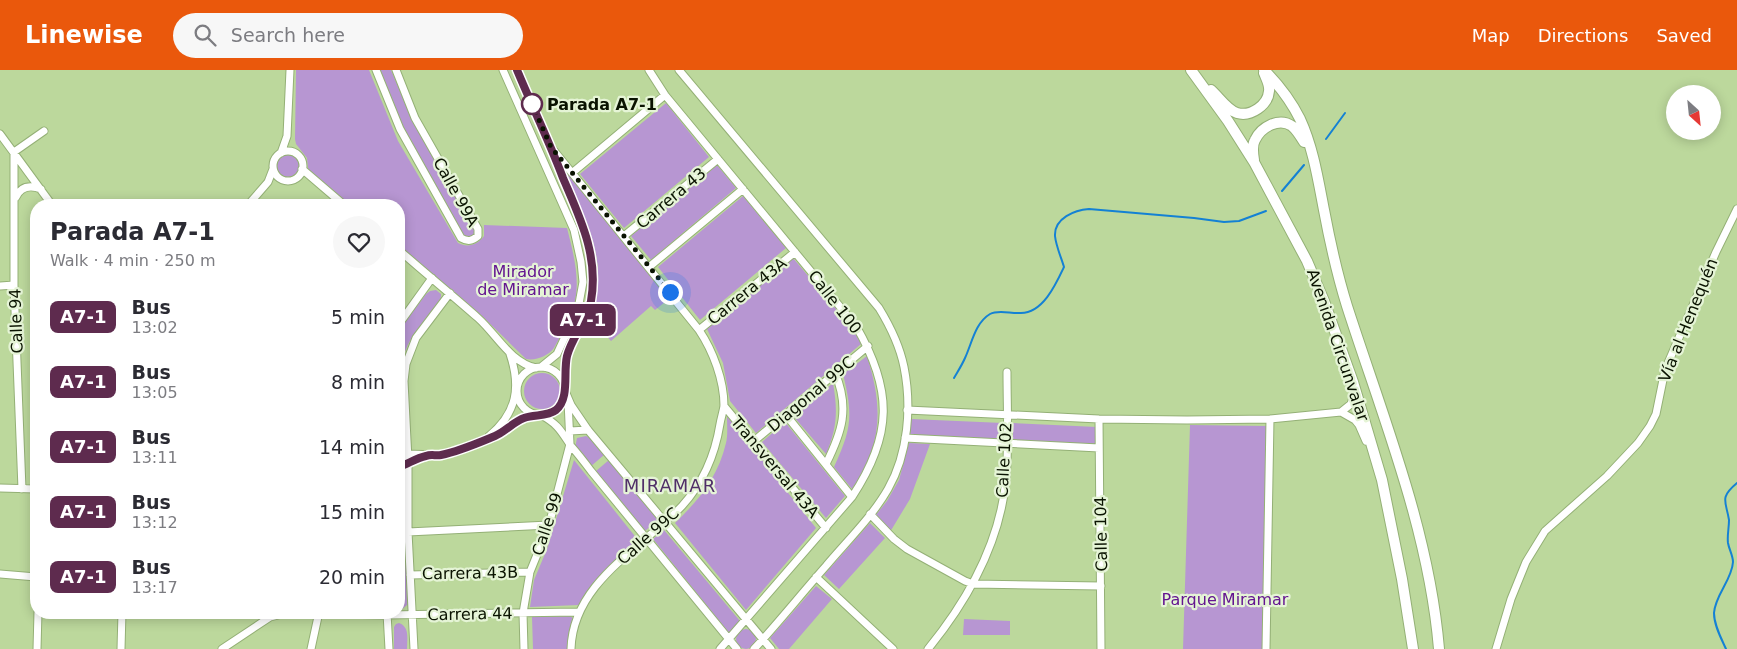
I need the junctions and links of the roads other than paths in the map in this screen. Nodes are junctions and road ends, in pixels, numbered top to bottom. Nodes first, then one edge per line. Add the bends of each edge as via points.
1 (290, 70) edge
2 (376, 70) edge
3 (396, 70) edge
4 (503, 70) edge
5 (517, 70) edge
6 (649, 70) edge
7 (679, 70) edge
8 (1191, 70) edge
9 (1263, 70) edge
10 (1198, 80) junction
11 (666, 95) junction
12 (44, 131) dead end
13 (0, 134) edge
14 (288, 136) junction
15 (551, 147) junction
16 (14, 152) junction
17 (281, 153) junction
18 (294, 153) junction
19 (718, 159) junction
20 (1254, 162) junction
21 (273, 169) junction
22 (300, 172) junction
23 (572, 173) junction
24 (279, 178) junction
25 (1318, 178) junction
26 (268, 182) junction
27 (41, 189) junction
28 (743, 189) junction
29 (48, 199) edge
30 (253, 199) edge
31 (337, 199) edge
32 (14, 200) junction
33 (1737, 209) edge
34 (624, 236) junction
35 (795, 252) junction
36 (405, 255) edge
37 (650, 267) junction
38 (432, 278) junction
39 (14, 285) junction
40 (0, 286) edge
41 (450, 294) junction
42 (405, 309) edge
43 (700, 330) junction
44 (868, 346) junction
45 (510, 354) junction
46 (539, 368) junction
47 (1007, 372) dead end
48 (835, 373) junction
49 (405, 374) edge
50 (565, 388) junction
51 (517, 389) junction
52 (1355, 390) junction
53 (568, 398) junction
54 (724, 406) junction
55 (908, 410) junction
56 (1341, 412) junction
57 (1006, 414) junction
58 (539, 415) junction
59 (786, 415) junction
60 (405, 419) edge
61 (1099, 419) junction
62 (1270, 419) junction
63 (588, 430) junction
64 (570, 431) junction
65 (905, 438) junction
66 (484, 439) junction
67 (754, 441) junction
68 (570, 444) junction
69 (1007, 444) junction
70 (1100, 448) junction
71 (406, 454) junction
72 (428, 455) junction
73 (407, 462) junction
74 (826, 464) junction
75 (1379, 469) junction
76 (0, 488) edge
77 (22, 489) junction
78 (30, 489) edge
79 (852, 497) junction
80 (870, 514) junction
81 (665, 521) junction
82 (549, 525) junction
83 (826, 528) junction
84 (408, 532) junction
85 (646, 538) junction
86 (530, 572) junction
87 (0, 574) edge
88 (410, 575) junction
89 (30, 576) edge
90 (816, 577) junction
91 (973, 584) junction
92 (1101, 586) junction
93 (578, 612) junction
94 (523, 613) junction
95 (405, 614) edge
96 (412, 614) junction
97 (38, 619) edge
98 (122, 619) edge
99 (267, 619) edge
100 (318, 619) edge
101 (387, 619) edge
102 (746, 619) junction
103 (728, 639) junction
104 (763, 639) junction
105 (1440, 647) edge
106 (37, 649) edge
107 (121, 649) edge
108 (222, 649) edge
109 (311, 649) edge
110 (389, 649) edge
111 (414, 649) edge
112 (524, 649) edge
113 (571, 649) edge
114 (720, 649) edge
115 (737, 649) edge
116 (754, 649) edge
117 (771, 649) edge
118 (893, 649) edge
119 (928, 649) edge
120 (1101, 649) edge
121 (1266, 649) edge
122 (1414, 649) edge
123 (1496, 649) edge

1 - 14 street
2 - 3 street, Calle 99A via 400,129 461,238 471,240 478,236 478,229 415,118
4 - 46 street via 574,230 581,262 583,282 578,309 557,354
5 - 15 street
6 - 11 street, Calle 100
7 - 55 street, Calle 100 via 879,308 904,367
8 - 10 highway, Avenida Circunvalar
9 - 10 highway via 1269,93 1261,106 1249,113 1231,110
9 - 25 highway, Avenida Circunvalar via 1285,95 1299,118
10 - 20 highway, Avenida Circunvalar
11 - 19 street, Calle 100
11 - 23 street
12 - 16 street
13 - 16 street
14 - 17 street
14 - 18 street
15 - 23 street, Calle 99C
15 - 50 street via 584,228 593,266 591,300 569,350 564,371
16 - 27 street
16 - 32 street, Calle 94
17 - 18 street
17 - 21 street via 274,161
18 - 22 street via 300,159
19 - 28 street, Calle 100
19 - 34 street, Carrera 43
20 - 25 highway via 1254,140 1272,124 1285,122 1292,126 1303,142
20 - 52 highway, Avenida Circunvalar via 1308,260
21 - 24 street
21 - 26 street
22 - 24 street via 289,181
22 - 31 street
23 - 34 street, Calle 99C
24 - 26 street
25 - 105 highway, Avenida Circunvalar via 1335,264 1423,548
26 - 30 street
27 - 29 street
27 - 32 street via 23,188
28 - 35 street, Calle 100
28 - 37 street
32 - 39 street, Calle 94
33 - 123 street, Vía al Henequén via 1666,370 1650,426 1607,476 1545,531 1526,562
34 - 37 street, Calle 99C
35 - 43 street, Carrera 43A
35 - 44 street, Calle 100 via 856,326
36 - 38 street
37 - 43 street, Calle 99C
38 - 41 street
38 - 42 street
39 - 40 street
39 - 77 street, Calle 94
41 - 45 street via 481,320
41 - 49 street via 416,338
43 - 54 street, Calle 99C via 716,364
44 - 48 street, Diagonal 99C
44 - 79 street, Calle 100 via 881,385 882,431 866,476
45 - 46 street
45 - 51 street
46 - 50 street via 553,370
46 - 51 street via 524,374
47 - 57 street, Calle 102
48 - 59 street, Diagonal 99C
48 - 74 street via 843,398 844,416 836,445
50 - 53 street
50 - 58 street via 558,408
51 - 58 street via 526,410
51 - 66 street via 505,419
52 - 56 street via 1351,404
52 - 75 highway, Avenida Circunvalar
53 - 63 street
53 - 64 street, Calle 99
54 - 67 street, Transversal 43A
54 - 81 street, Calle 99C via 711,463 691,495
55 - 57 street
55 - 65 street, Calle 100
56 - 62 street
56 - 75 street via 1359,425
57 - 61 street
57 - 69 street, Calle 102
58 - 66 street via 519,420
58 - 68 street via 560,428
59 - 67 street, Diagonal 99C
59 - 74 street
60 - 71 street
61 - 62 street
61 - 70 street, Calle 104
62 - 121 street
63 - 64 street
63 - 81 street
64 - 68 street, Calle 99
65 - 69 street
65 - 80 street, Calle 100 via 900,462 888,489
66 - 72 street via 449,453
67 - 83 street, Transversal 43A
68 - 82 street, Calle 99
68 - 85 street
69 - 70 street
69 - 91 street, Calle 102 via 1002,504 988,552
70 - 92 street, Calle 104
71 - 72 street
71 - 73 street
72 - 73 street
73 - 84 street
74 - 79 street
75 - 122 highway, Avenida Circunvalar
76 - 77 street
77 - 78 street
79 - 83 street, Calle 100
80 - 90 street, Calle 100
80 - 91 street via 907,549
81 - 85 street, Calle 99C
81 - 102 street
82 - 84 street
82 - 86 street, Calle 99
83 - 102 street, Calle 100
84 - 88 street
85 - 93 street, Calle 99C via 592,590
85 - 103 street
86 - 88 street, Carrera 43B
86 - 94 street, Calle 99
87 - 89 street
88 - 96 street
90 - 104 street, Calle 100
90 - 118 street
91 - 92 street
91 - 119 street, Calle 102
92 - 120 street, Calle 104
93 - 94 street, Carrera 44
93 - 113 street, Calle 99C
94 - 96 street, Carrera 44
94 - 112 street, Calle 99
95 - 96 street, Carrera 44
96 - 111 street
97 - 106 street
98 - 107 street
99 - 108 street, Carrera 44
100 - 109 street
101 - 110 street
102 - 103 street, Calle 100
102 - 104 street
103 - 114 street, Calle 100
103 - 115 street
104 - 116 street, Calle 100
104 - 117 street

